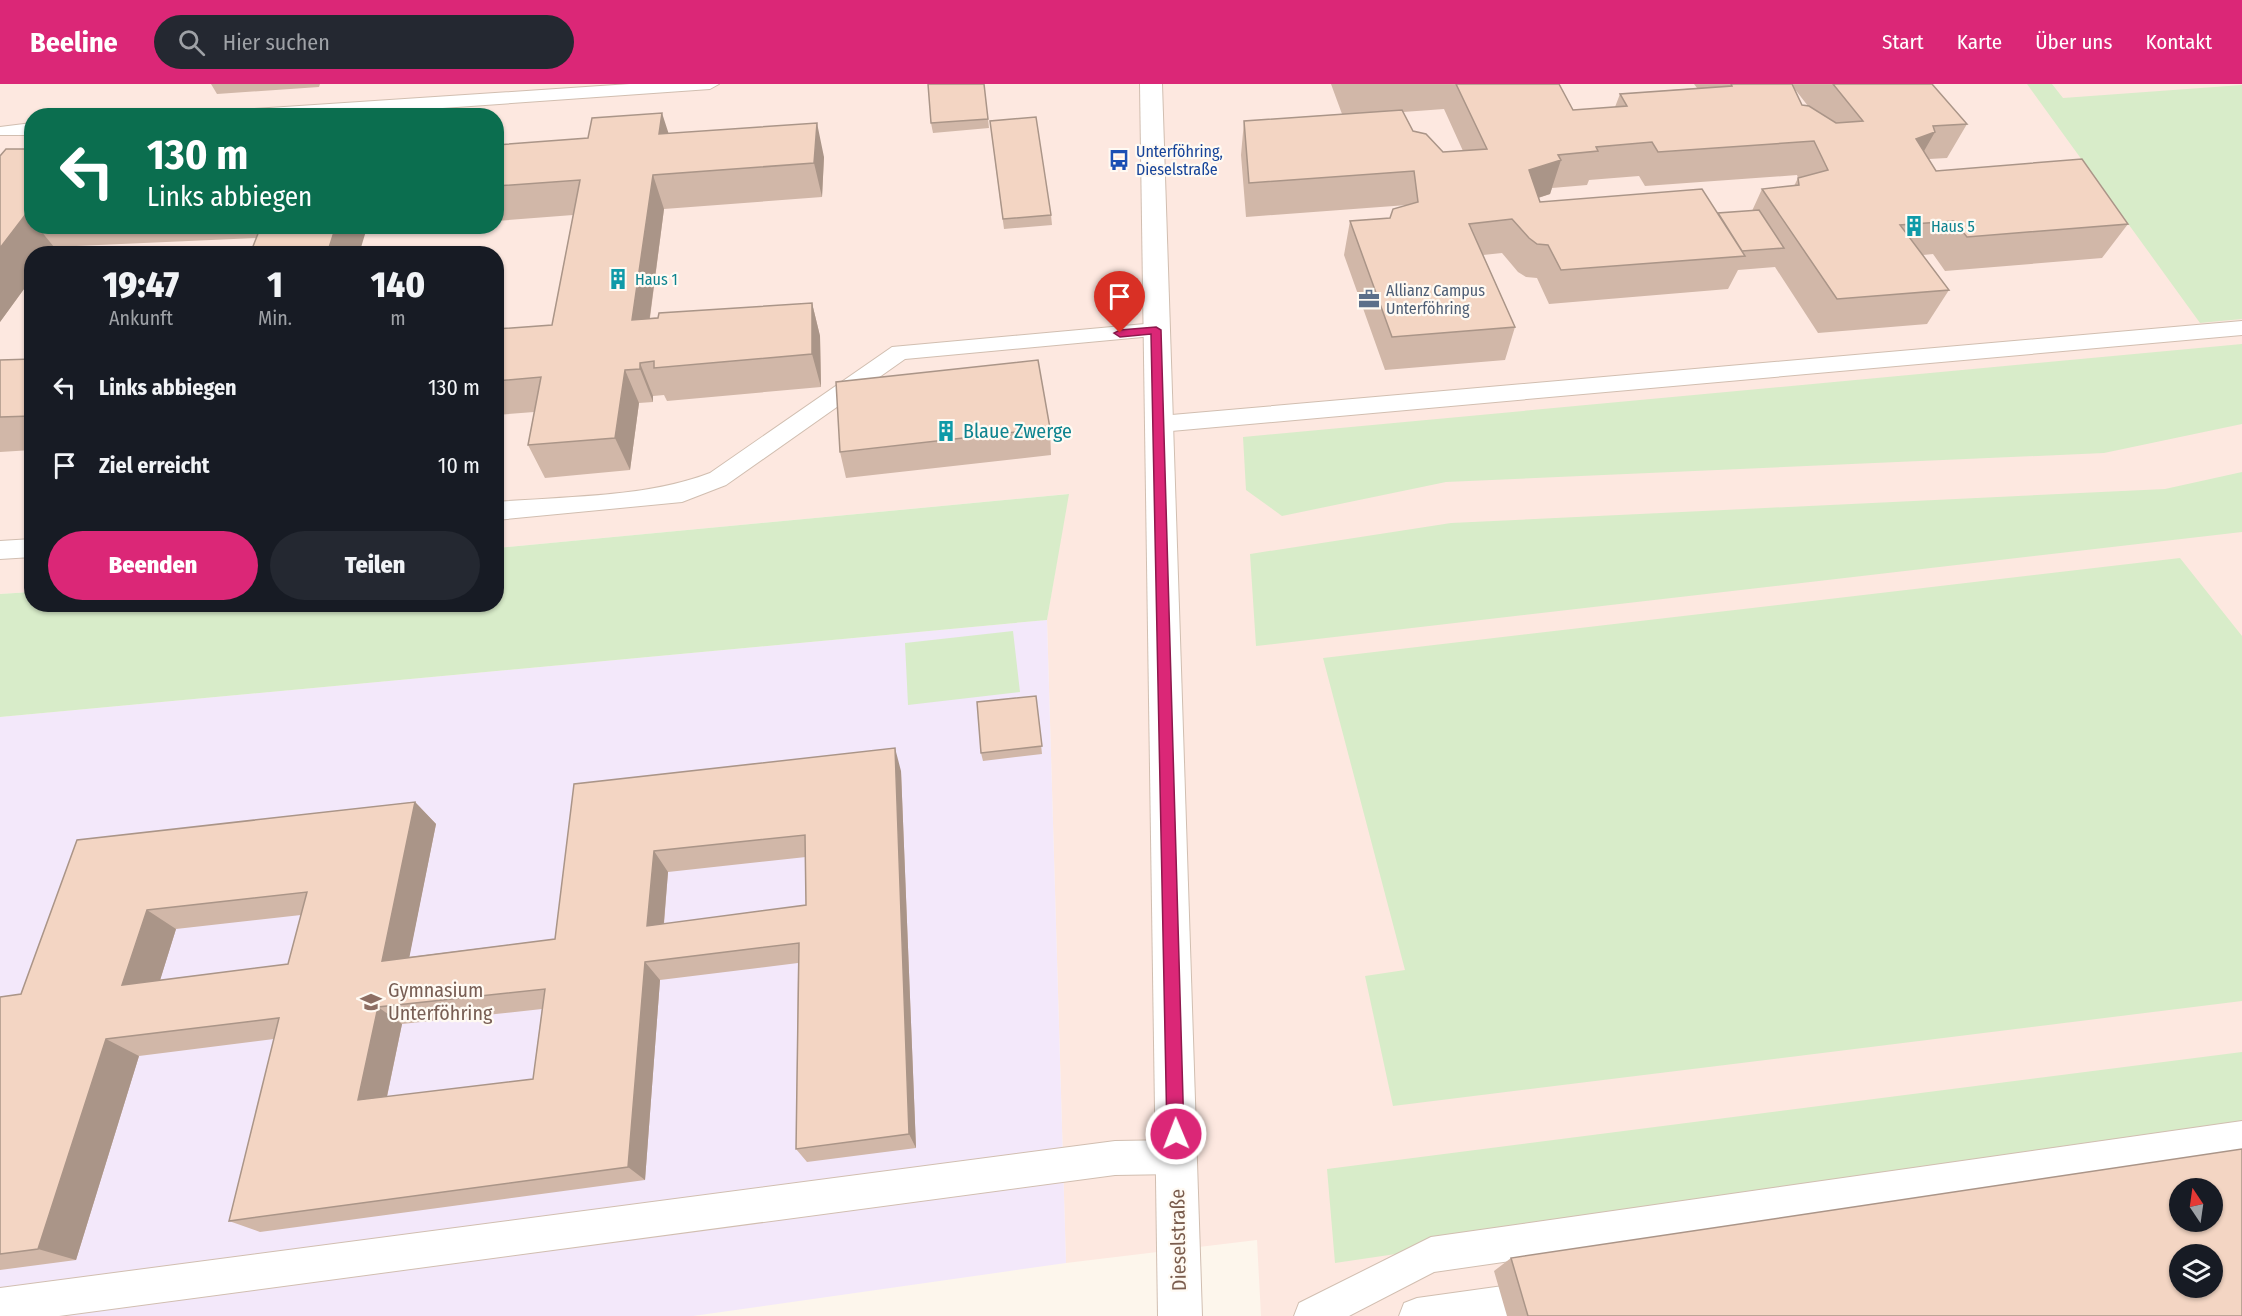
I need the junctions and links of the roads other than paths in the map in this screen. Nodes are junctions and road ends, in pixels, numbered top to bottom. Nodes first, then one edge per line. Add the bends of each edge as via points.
1 (710, 84) edge
2 (1151, 84) edge
3 (358, 108) edge
4 (24, 130) edge
5 (6, 131) dead end
6 (2242, 328) edge
7 (1156, 330) junction
8 (1160, 424) junction
9 (504, 510) edge
10 (24, 548) edge
11 (0, 550) edge
12 (2242, 1138) edge
13 (1176, 1157) junction
14 (1503, 1304) dead end
15 (0, 1306) edge
16 (1179, 1316) edge
17 (1312, 1316) edge
18 (1417, 1316) edge

1 - 3 lane
2 - 7 street, Dieselstraße
4 - 5 lane
6 - 8 lane
7 - 8 street, Dieselstraße
7 - 9 lane via 900,352 718,479 682,493
8 - 13 street, Dieselstraße
10 - 11 lane
12 - 17 lane via 1431,1256
13 - 15 lane via 1065,1164
13 - 16 street, Dieselstraße
14 - 18 lane

